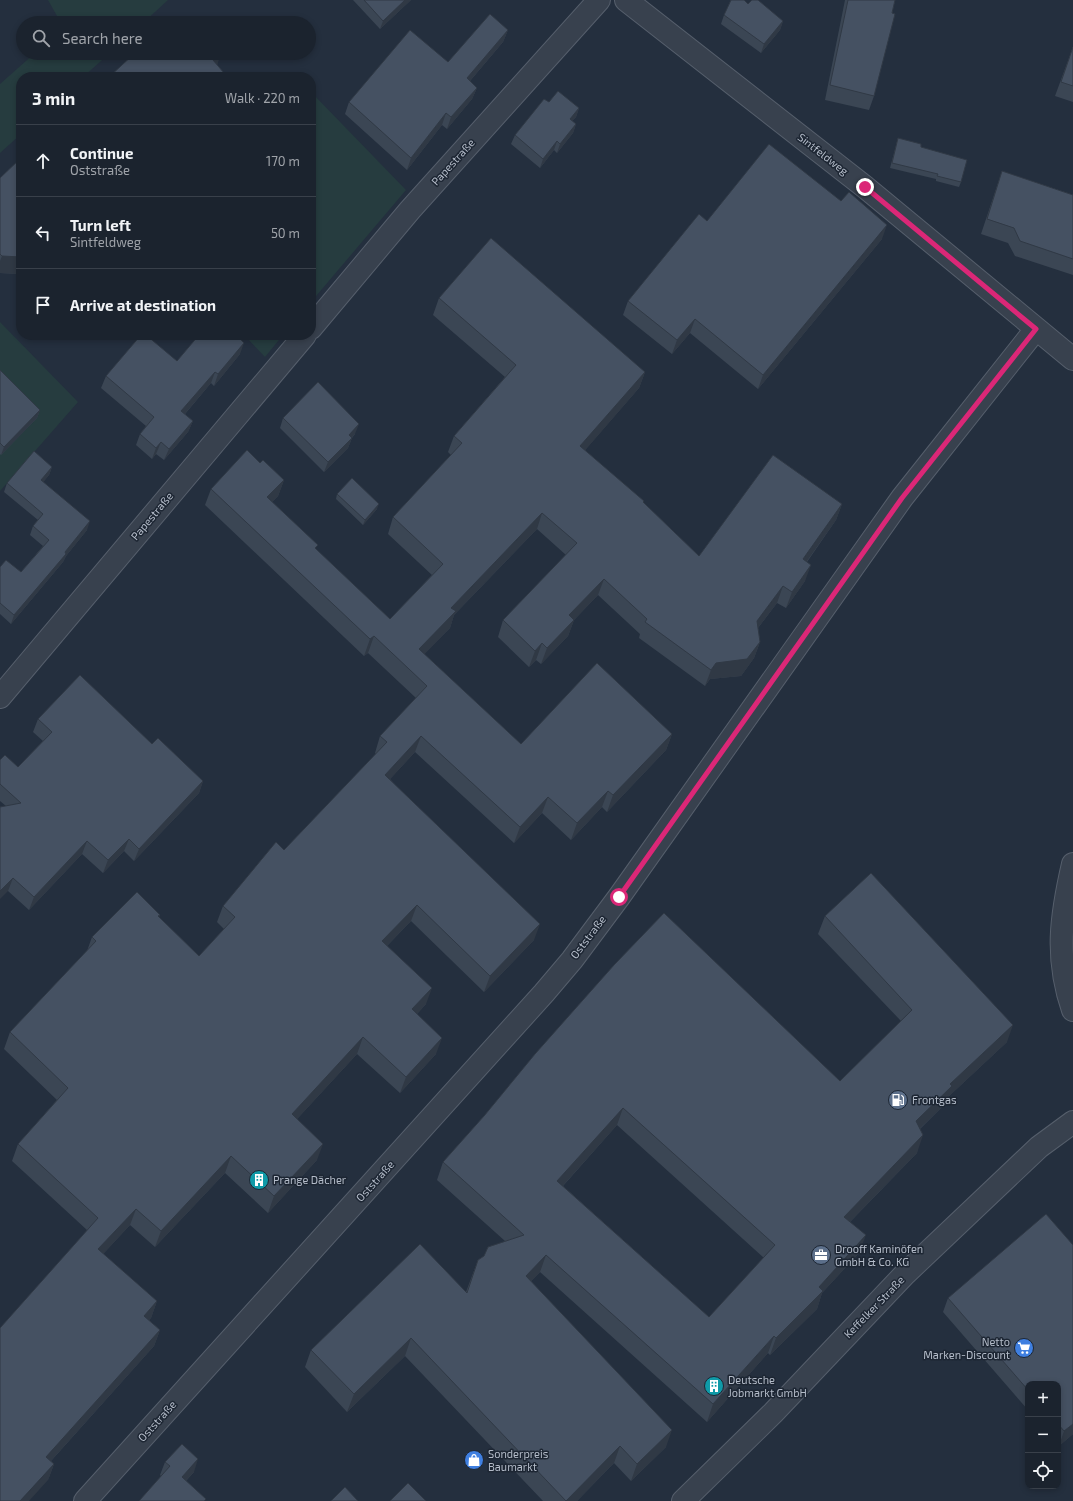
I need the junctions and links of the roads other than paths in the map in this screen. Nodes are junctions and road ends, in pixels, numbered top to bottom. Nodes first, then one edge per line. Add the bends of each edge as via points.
1 (599, 0) edge
2 (626, 0) edge
3 (316, 322) edge
4 (1036, 329) junction
5 (301, 340) edge
6 (1073, 359) edge
7 (0, 697) edge
8 (1073, 864) edge
9 (1067, 889) junction
10 (1073, 918) edge
11 (1073, 1010) edge
12 (1073, 1122) edge
13 (85, 1501) edge
14 (683, 1501) edge

1 - 3 street, Papestraße via 410,210
2 - 4 street, Sintfeldweg via 865,187
4 - 6 street, Sintfeldweg
4 - 13 street, Oststraße via 902,498 572,960
5 - 7 street, Papestraße
8 - 9 street
9 - 10 street
9 - 11 street via 1061,930 1061,964
12 - 14 street, Keffelker Straße via 1039,1147 921,1259 773,1413

